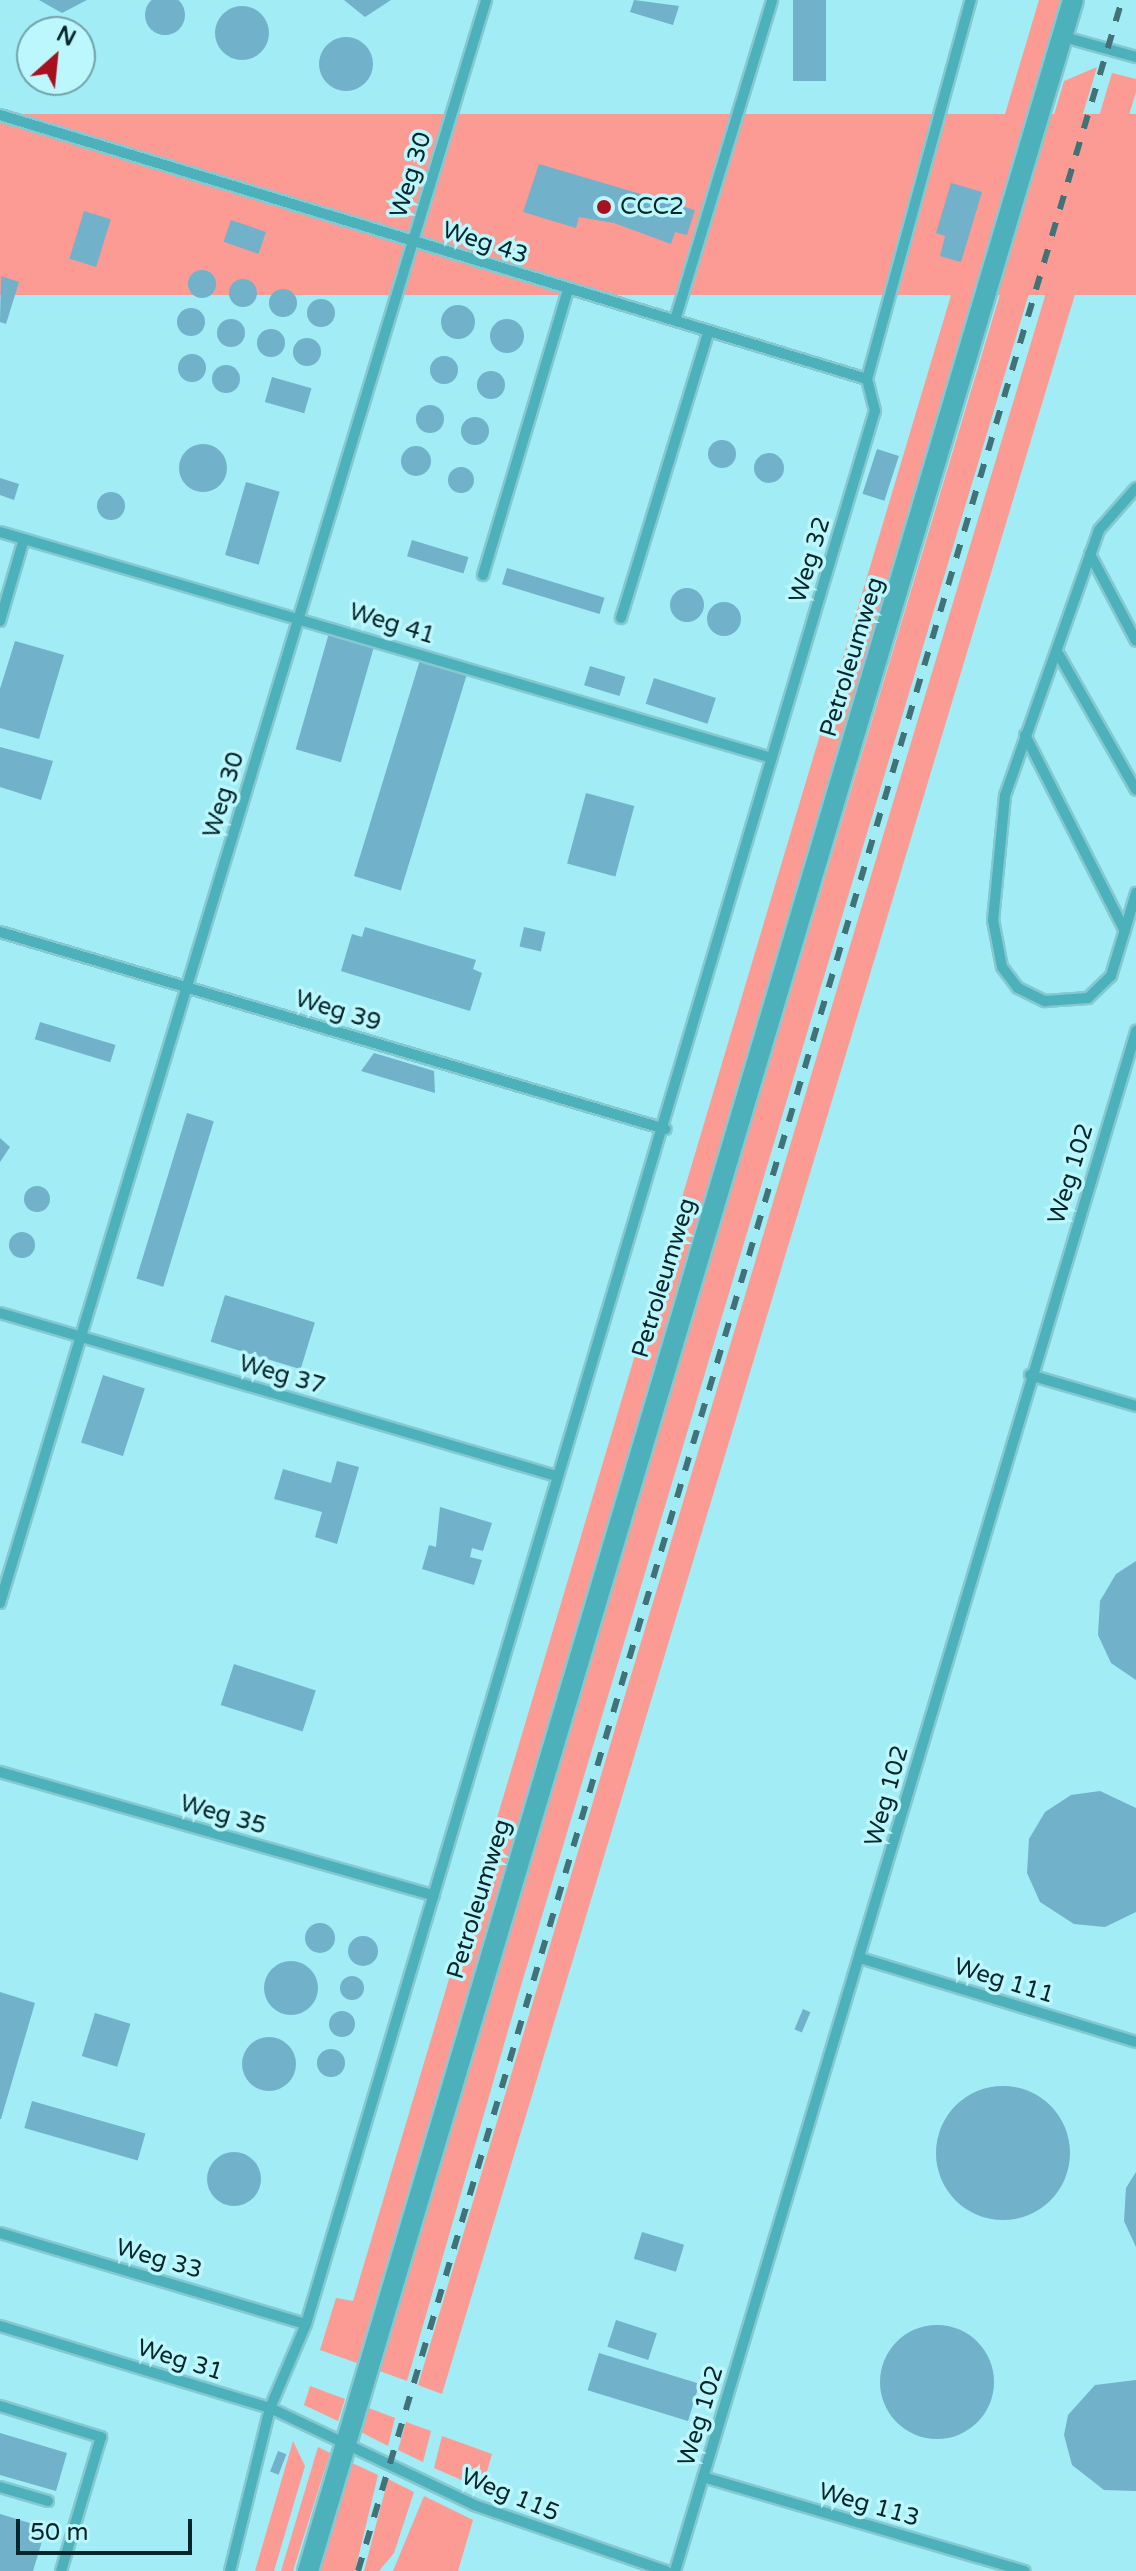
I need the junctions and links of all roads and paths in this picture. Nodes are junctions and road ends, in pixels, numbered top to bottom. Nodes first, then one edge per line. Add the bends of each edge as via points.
1 (486, 0) edge
2 (772, 0) edge
3 (971, 0) edge
4 (1073, 0) edge
5 (1064, 37) junction
6 (1136, 57) edge
7 (0, 115) edge
8 (413, 241) junction
9 (568, 290) junction
10 (675, 320) junction
11 (709, 331) junction
12 (867, 379) junction
13 (1136, 488) edge
14 (0, 532) edge
15 (24, 539) junction
16 (1090, 554) junction
17 (483, 575) dead end
18 (299, 617) junction
19 (621, 618) dead end
20 (0, 621) edge
21 (1136, 641) edge
22 (1059, 655) junction
23 (1025, 735) junction
24 (772, 758) junction
25 (1136, 790) edge
26 (1136, 893) edge
27 (1125, 931) junction
28 (0, 932) edge
29 (186, 987) junction
30 (1136, 1031) edge
31 (665, 1129) junction
32 (0, 1313) edge
33 (80, 1337) junction
34 (1030, 1375) junction
35 (1136, 1406) edge
36 (553, 1475) junction
37 (0, 1603) edge
38 (1, 1775) edge
39 (434, 1896) junction
40 (860, 1958) junction
41 (1136, 2042) edge
42 (0, 2233) edge
43 (306, 2324) junction
44 (0, 2326) edge
45 (0, 2406) edge
46 (270, 2408) junction
47 (344, 2443) junction
48 (703, 2477) junction
49 (0, 2487) edge
50 (48, 2501) dead end
51 (61, 2571) edge
52 (230, 2571) edge
53 (308, 2571) edge
54 (666, 2571) edge
55 (675, 2571) edge
56 (1025, 2571) edge

1 - 8 lane, Weg 30
2 - 10 lane
3 - 12 lane, Weg 32
4 - 5 street, Petroleumweg
5 - 6 lane
5 - 47 street, Petroleumweg
7 - 8 lane, Weg 43
8 - 9 lane, Weg 43
8 - 18 lane, Weg 30
9 - 10 lane, Weg 43
9 - 17 lane
10 - 11 lane, Weg 43
11 - 12 lane, Weg 43
11 - 19 lane
12 - 24 lane, Weg 32 via 875,411
13 - 16 lane via 1099,530
14 - 15 lane, Weg 41
15 - 18 lane, Weg 41
15 - 20 lane
16 - 21 lane
16 - 22 lane
18 - 24 lane, Weg 41
18 - 29 lane, Weg 30
22 - 23 lane
22 - 25 lane
23 - 27 lane
23 - 27 lane via 1005,796 993,920 1002,967 1018,988 1045,1001 1088,998 1111,976
24 - 31 lane, Weg 32
26 - 27 lane
28 - 29 lane, Weg 39
29 - 31 lane, Weg 39
29 - 33 lane, Weg 30
30 - 34 lane, Weg 102
31 - 36 lane, Weg 32
32 - 33 lane, Weg 37
33 - 36 lane, Weg 37
33 - 37 lane, Weg 30
34 - 35 lane
34 - 40 lane, Weg 102
36 - 39 lane, Weg 32
38 - 39 lane, Weg 35
39 - 43 lane, Weg 32
40 - 41 lane, Weg 111
40 - 48 lane, Weg 102
42 - 43 lane, Weg 33
43 - 46 lane, Weg 32
44 - 46 lane, Weg 31
45 - 51 lane via 101,2437
46 - 47 lane, Weg 31
46 - 52 lane, Weg 32
47 - 53 street, Petroleumweg
47 - 54 lane, Weg 115 via 474,2505
48 - 55 lane, Weg 102
48 - 56 lane, Weg 113
49 - 50 lane

